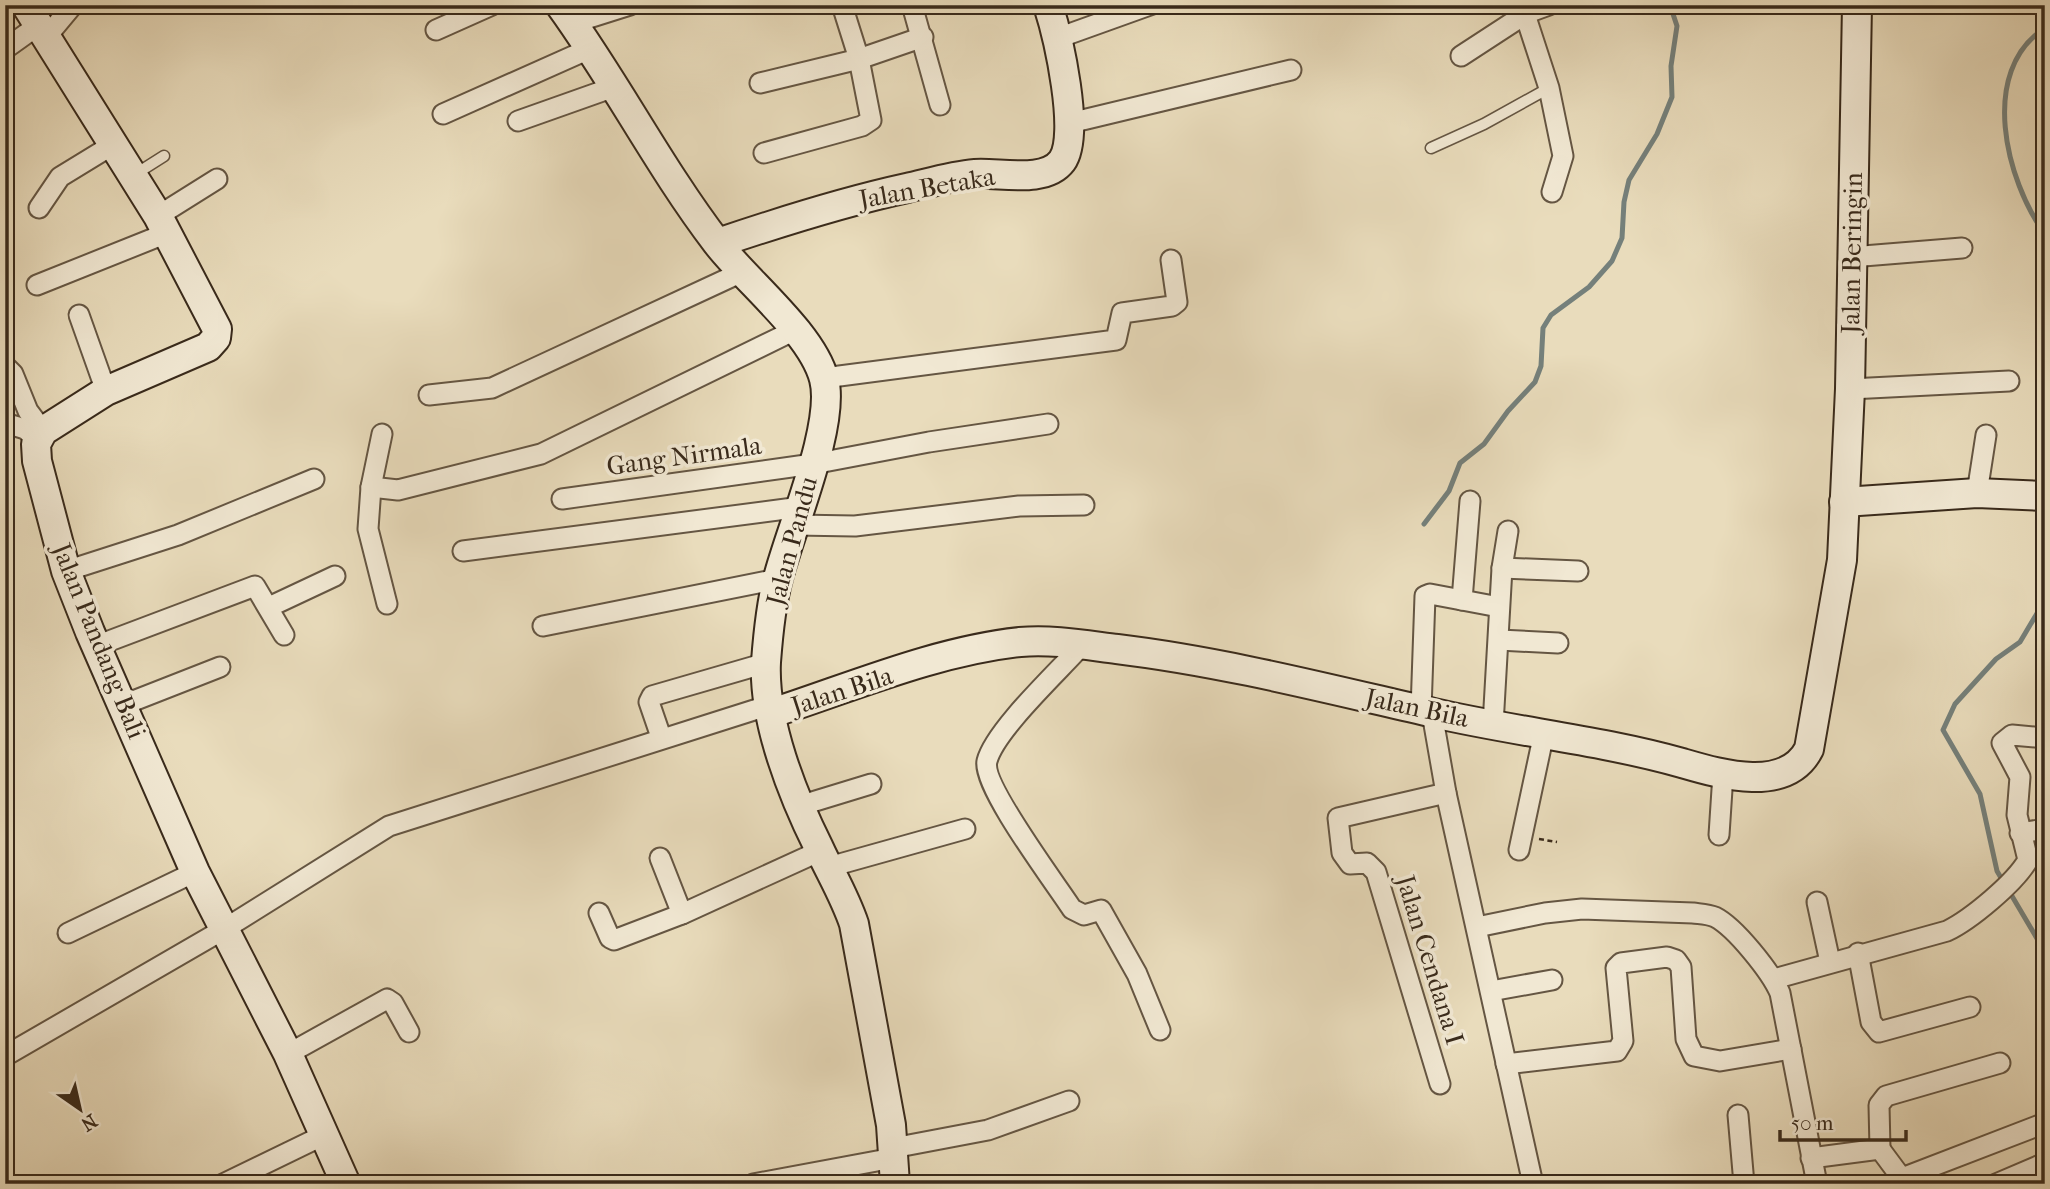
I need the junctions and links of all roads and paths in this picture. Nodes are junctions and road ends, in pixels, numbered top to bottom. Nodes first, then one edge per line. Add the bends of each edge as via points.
1 (73, 5) edge
2 (492, 5) edge
3 (629, 5) edge
4 (842, 5) edge
5 (912, 5) edge
6 (1048, 5) edge
7 (1150, 5) edge
8 (1549, 5) edge
9 (1857, 5) edge
10 (1524, 9) edge
11 (566, 14) edge
12 (34, 15) edge
13 (436, 30) dead end
14 (923, 37) junction
15 (1058, 38) junction
16 (5, 49) edge
17 (589, 50) junction
18 (1461, 56) dead end
19 (859, 59) junction
20 (1291, 70) dead end
21 (760, 83) dead end
22 (614, 87) junction
23 (1549, 88) junction
24 (940, 105) dead end
25 (443, 114) dead end
26 (518, 121) dead end
27 (1070, 123) junction
28 (114, 144) junction
29 (1431, 148) dead end
30 (764, 153) dead end
31 (164, 156) dead end
32 (133, 175) junction
33 (217, 179) dead end
34 (1552, 191) dead end
35 (39, 208) dead end
36 (162, 225) junction
37 (718, 243) junction
38 (1962, 248) dead end
39 (1851, 257) junction
40 (1171, 260) dead end
41 (741, 272) junction
42 (37, 285) dead end
43 (79, 315) dead end
44 (795, 330) junction
45 (5, 366) edge
46 (824, 378) junction
47 (2010, 380) dead end
48 (1850, 389) junction
49 (106, 391) junction
50 (429, 395) dead end
51 (5, 423) edge
52 (1048, 424) dead end
53 (382, 434) dead end
54 (40, 435) junction
55 (1986, 435) dead end
56 (813, 464) junction
57 (314, 479) dead end
58 (371, 488) junction
59 (1977, 493) junction
60 (2045, 496) edge
61 (562, 499) dead end
62 (1470, 501) dead end
63 (1844, 502) junction
64 (1084, 505) dead end
65 (798, 516) junction
66 (1508, 531) dead end
67 (463, 551) dead end
68 (1502, 568) junction
69 (66, 571) junction
70 (1578, 571) dead end
71 (335, 576) dead end
72 (778, 579) junction
73 (1462, 600) junction
74 (387, 604) dead end
75 (269, 607) junction
76 (1499, 607) junction
77 (543, 626) dead end
78 (284, 635) dead end
79 (1499, 640) junction
80 (1558, 643) dead end
81 (1082, 645) junction
82 (96, 646) junction
83 (766, 663) junction
84 (220, 667) dead end
85 (123, 705) junction
86 (771, 709) junction
87 (1427, 711) junction
88 (1493, 725) junction
89 (1545, 733) junction
90 (660, 734) dead end
91 (2045, 738) edge
92 (1723, 774) junction
93 (872, 784) dead end
94 (1446, 793) junction
95 (799, 806) junction
96 (965, 829) dead end
97 (2045, 829) edge
98 (2020, 833) junction
99 (1719, 835) dead end
100 (1519, 850) dead end
101 (660, 858) dead end
102 (825, 859) junction
103 (195, 872) junction
104 (1817, 902) dead end
105 (598, 913) dead end
106 (682, 914) junction
107 (1477, 927) junction
108 (226, 928) junction
109 (68, 933) dead end
110 (1858, 953) junction
111 (1830, 961) junction
112 (1774, 979) junction
113 (1552, 980) dead end
114 (1491, 991) junction
115 (1970, 1007) dead end
116 (1160, 1030) dead end
117 (409, 1032) dead end
118 (1791, 1049) junction
119 (288, 1055) junction
120 (5, 1056) edge
121 (2000, 1063) dead end
122 (1506, 1064) junction
123 (1440, 1084) dead end
124 (1069, 1101) dead end
125 (1738, 1115) dead end
126 (2045, 1123) edge
127 (324, 1135) junction
128 (1880, 1149) junction
129 (1811, 1158) junction
130 (894, 1163) edge
131 (2045, 1163) edge
132 (1904, 1181) edge
133 (223, 1184) edge
134 (346, 1184) edge
135 (753, 1184) edge
136 (1533, 1184) edge
137 (1744, 1184) edge
138 (1817, 1184) edge
139 (1996, 1184) edge

1 - 12 street
2 - 13 street
3 - 11 street
4 - 19 street
5 - 14 street
6 - 15 street, Jalan Betaka
7 - 15 street
8 - 10 street
9 - 39 street, Jalan Beringin
10 - 18 street
10 - 23 street
11 - 17 street
12 - 16 street
12 - 28 street
14 - 19 street
14 - 24 street
15 - 27 street, Jalan Betaka
17 - 22 street
17 - 25 street
19 - 21 street
19 - 30 street via 872,115 867,124
20 - 27 street
22 - 26 street
22 - 37 street
23 - 29 lane
23 - 34 street via 1563,156
27 - 37 street, Jalan Betaka via 1066,154 1054,169 1044,173 974,174 936,181
28 - 32 street
28 - 35 street via 60,177
31 - 32 lane
32 - 36 street
33 - 36 street
36 - 42 street
36 - 49 street via 214,321 216,338 208,346
37 - 41 street
38 - 39 street
39 - 48 street, Jalan Beringin
40 - 46 street via 1177,302 1122,313 1116,340
41 - 44 street
41 - 50 street via 492,388
43 - 49 street
44 - 46 street
44 - 58 street via 541,454 398,491
45 - 54 street via 13,374
46 - 56 street, Jalan Pandu via 823,419
47 - 48 street
48 - 63 street, Jalan Beringin
49 - 54 street
51 - 54 street
52 - 56 street, Gang Nirmala
53 - 58 street
54 - 69 street, Jalan Pandang Bali via 35,448
55 - 59 street
56 - 61 street, Gang Nirmala
56 - 65 street, Jalan Pandu
57 - 69 street via 178,535
58 - 74 street via 368,529
59 - 60 street
59 - 63 street
62 - 73 street
63 - 92 street, Jalan Bila via 1842,560 1809,749 1804,760 1779,775
64 - 65 street via 1019,506 855,526
65 - 67 street
65 - 72 street, Jalan Pandu
66 - 68 street
68 - 70 street
68 - 76 street
69 - 82 street, Jalan Pandang Bali
71 - 75 street
72 - 77 street
72 - 83 street, Jalan Pandu
73 - 76 street
73 - 87 street via 1425,596
75 - 78 street
75 - 82 street via 255,586 246,587
76 - 79 street
79 - 80 street
79 - 88 street
81 - 86 street, Jalan Bila via 1046,641 989,647
81 - 87 street, Jalan Bila via 1165,655
81 - 116 street via 1001,737 987,761 987,775 1072,909 1084,915 1101,910 1137,974
82 - 85 street, Jalan Pandang Bali
83 - 86 street, Jalan Pandu
83 - 90 street via 652,696 649,702
84 - 85 street
85 - 103 street, Jalan Pandang Bali
86 - 95 street, Jalan Pandu
86 - 108 street via 406,818 361,841
87 - 88 street, Jalan Bila
87 - 94 street
88 - 89 street, Jalan Bila
89 - 92 street, Jalan Bila via 1630,748
89 - 100 street
91 - 98 street via 2011,735 2002,743 2020,777
92 - 99 street
93 - 95 street
94 - 107 street
94 - 123 street, Jalan Cendana I via 1338,818 1342,853 1350,864 1367,863 1376,872
95 - 102 street, Jalan Pandu
96 - 102 street
97 - 98 street
98 - 110 street via 2028,860 1960,924
101 - 106 street
102 - 106 street
102 - 130 street, Jalan Pandu via 854,925
103 - 108 street, Jalan Pandang Bali
103 - 109 street
104 - 111 street
105 - 106 street via 614,940
107 - 112 street via 1582,909 1709,915 1725,923
107 - 114 street
108 - 119 street, Jalan Pandang Bali
108 - 120 street
110 - 111 street
110 - 115 street via 1872,1026 1879,1032
111 - 112 street
112 - 118 street via 1785,1009
113 - 114 street
114 - 122 street
117 - 119 street via 387,999
118 - 122 street via 1720,1061 1694,1056 1686,1039 1681,967 1667,957 1625,962 1616,968 1623,1041 1617,1051
118 - 129 street
119 - 127 street, Jalan Pandang Bali
121 - 128 street via 1886,1096 1879,1105
122 - 136 street
124 - 130 street
125 - 137 street
126 - 132 street
127 - 133 street
127 - 134 street, Jalan Pandang Bali
128 - 129 street
128 - 132 street
129 - 138 street
130 - 135 street
131 - 139 street

